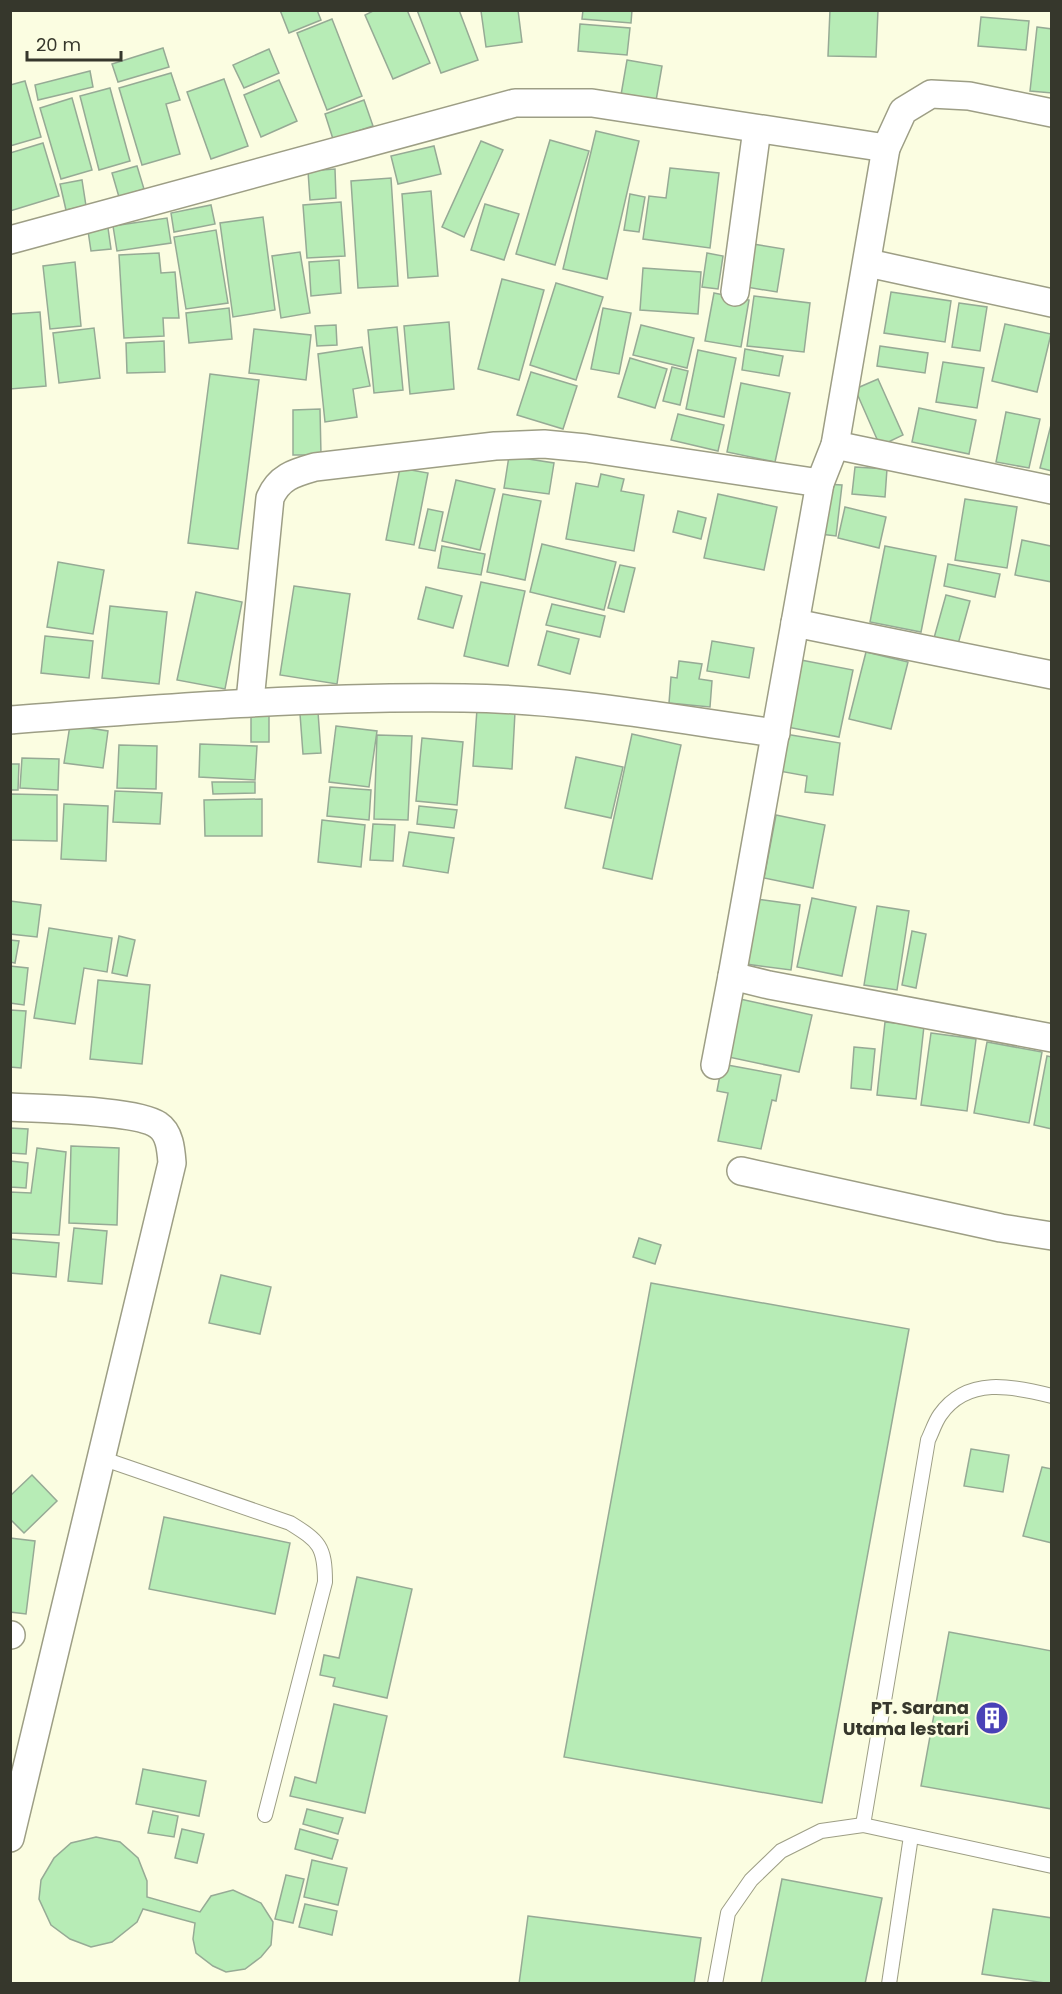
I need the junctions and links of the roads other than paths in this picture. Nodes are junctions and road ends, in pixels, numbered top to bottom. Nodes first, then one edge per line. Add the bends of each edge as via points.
1 (1052, 113) edge
2 (757, 129) junction
3 (886, 148) junction
4 (10, 240) edge
5 (868, 262) junction
6 (735, 292) dead end
7 (1052, 303) edge
8 (835, 445) junction
9 (820, 483) junction
10 (1052, 490) edge
11 (795, 623) junction
12 (1052, 675) edge
13 (250, 701) junction
14 (10, 720) edge
15 (776, 733) junction
16 (732, 976) junction
17 (1052, 1038) edge
18 (715, 1065) dead end
19 (10, 1107) edge
20 (741, 1171) dead end
21 (1052, 1236) edge
22 (1052, 1396) edge
23 (101, 1458) junction
24 (265, 1815) dead end
25 (863, 1825) junction
26 (911, 1836) junction
27 (10, 1838) edge
28 (1052, 1866) edge
29 (715, 1983) edge
30 (889, 1983) edge

1 - 3 street via 969,96 931,94 903,111
2 - 3 street
2 - 4 street via 592,103 515,103
2 - 6 street
3 - 5 street
5 - 7 street
5 - 8 street
8 - 9 street
8 - 10 street
9 - 11 street
9 - 13 street via 544,444 315,467 291,474 276,485 270,498
11 - 12 street
11 - 15 street
13 - 14 street
13 - 15 street via 466,698 567,705
15 - 16 street
16 - 17 street
16 - 18 street
19 - 23 street via 115,1113 142,1119 158,1125 171,1149 172,1163
20 - 21 street
22 - 25 lane via 1014,1386 975,1389 940,1414 928,1440
23 - 24 lane via 290,1524 317,1540 325,1558 325,1582
23 - 27 street
25 - 26 lane
25 - 29 lane via 821,1831 781,1851 751,1880 728,1913
26 - 28 lane
26 - 30 lane

